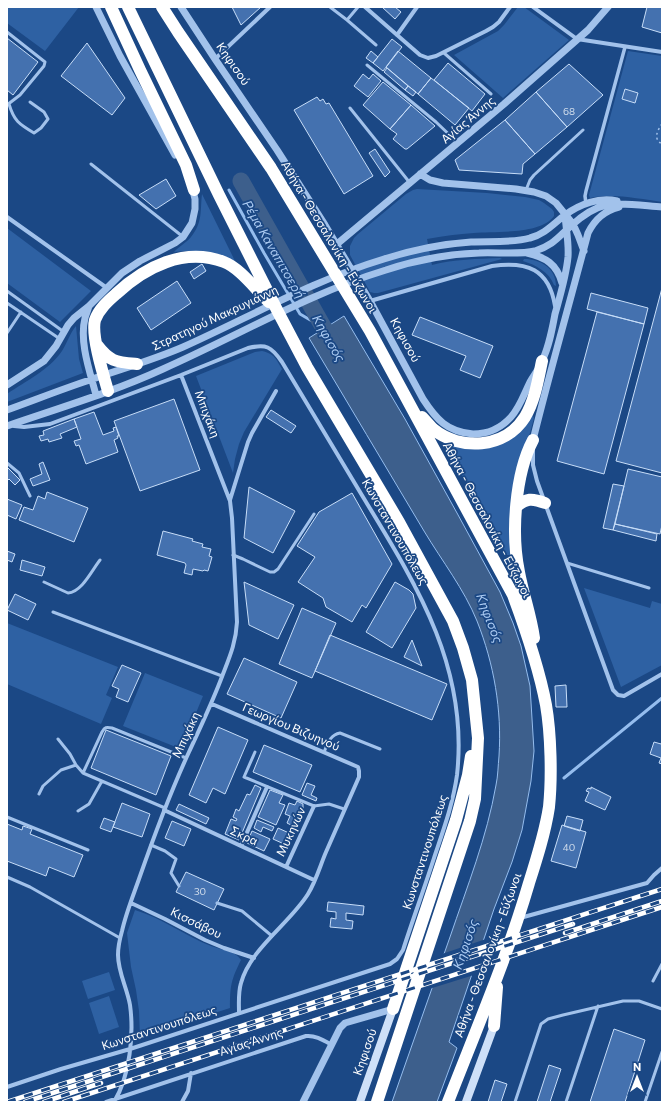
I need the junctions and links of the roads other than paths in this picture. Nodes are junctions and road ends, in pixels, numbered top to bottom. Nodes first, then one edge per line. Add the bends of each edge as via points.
1 (96, 7) edge
2 (111, 7) edge
3 (128, 7) edge
4 (162, 7) edge
5 (181, 7) edge
6 (270, 7) edge
7 (330, 7) edge
8 (358, 7) edge
9 (365, 7) edge
10 (417, 7) edge
11 (510, 7) edge
12 (533, 7) edge
13 (608, 7) edge
14 (347, 20) junction
15 (7, 32) edge
16 (397, 35) junction
17 (577, 39) junction
18 (376, 45) dead end
19 (625, 47) junction
20 (662, 52) edge
21 (444, 53) junction
22 (215, 59) junction
23 (367, 65) dead end
24 (491, 94) dead end
25 (30, 102) dead end
26 (8, 105) edge
27 (350, 108) dead end
28 (583, 130) dead end
29 (458, 143) junction
30 (91, 164) dead end
31 (420, 174) junction
32 (410, 183) junction
33 (194, 190) junction
34 (526, 190) junction
35 (586, 204) junction
36 (633, 205) junction
37 (662, 207) edge
38 (565, 215) junction
39 (7, 217) edge
40 (573, 224) junction
41 (566, 230) junction
42 (183, 237) junction
43 (337, 244) junction
44 (584, 251) junction
45 (524, 253) junction
46 (563, 285) junction
47 (107, 288) junction
48 (7, 291) edge
49 (370, 301) junction
50 (7, 302) edge
51 (89, 306) junction
52 (276, 310) junction
53 (556, 311) junction
54 (21, 312) junction
55 (64, 332) junction
56 (7, 333) edge
57 (60, 339) junction
58 (96, 344) junction
59 (542, 361) junction
60 (137, 364) junction
61 (181, 375) junction
62 (98, 378) junction
63 (7, 385) edge
64 (108, 391) junction
65 (276, 391) dead end
66 (96, 395) junction
67 (409, 403) junction
68 (7, 410) edge
69 (8, 426) edge
70 (533, 440) junction
71 (7, 463) edge
72 (30, 496) dead end
73 (230, 501) junction
74 (544, 503) junction
75 (516, 507) junction
76 (314, 514) dead end
77 (233, 555) junction
78 (100, 560) dead end
79 (566, 563) junction
80 (44, 582) dead end
81 (649, 588) dead end
82 (53, 612) dead end
83 (536, 666) junction
84 (662, 674) edge
85 (222, 676) junction
86 (212, 704) junction
87 (478, 738) junction
88 (58, 739) dead end
89 (380, 749) dead end
90 (255, 752) dead end
91 (324, 752) junction
92 (186, 758) junction
93 (76, 765) junction
94 (83, 773) junction
95 (102, 781) junction
96 (267, 787) junction
97 (39, 794) dead end
98 (314, 806) junction
99 (165, 809) junction
100 (344, 809) junction
101 (78, 811) dead end
102 (7, 817) edge
103 (151, 845) junction
104 (241, 846) junction
105 (88, 850) dead end
106 (286, 867) junction
107 (662, 868) edge
108 (7, 877) edge
109 (314, 880) junction
110 (179, 886) dead end
111 (131, 904) junction
112 (217, 904) dead end
113 (519, 918) junction
114 (272, 936) junction
115 (120, 938) junction
116 (254, 958) junction
117 (662, 964) edge
118 (498, 974) junction
119 (653, 981) dead end
120 (598, 1006) junction
121 (392, 1009) junction
122 (662, 1009) edge
123 (239, 1013) junction
124 (494, 1026) joint
125 (332, 1045) junction
126 (130, 1049) junction
127 (662, 1052) edge
128 (190, 1073) junction
129 (7, 1087) edge
130 (115, 1100) edge
131 (106, 1102) edge
132 (182, 1102) edge
133 (303, 1102) edge
134 (360, 1102) edge
135 (377, 1102) edge
136 (448, 1102) edge
137 (466, 1102) edge
138 (515, 1102) edge
139 (566, 1102) edge
140 (645, 1102) edge

1 - 33 street
2 - 33 highway via 186,165
3 - 52 highway
4 - 67 highway, Αθήνα - Θεσσαλονίκη - Εύζωνοι via 271,168 370,331
5 - 22 street, Κηφισού
6 - 22 street
7 - 14 lane
8 - 14 lane
9 - 16 street
10 - 16 street
11 - 21 street via 493,27
12 - 17 street
13 - 17 street, Αγίας Άννης
14 - 18 lane
15 - 26 lane via 45,62 20,95
16 - 21 street via 424,57
17 - 19 street
17 - 29 street, Αγίας Άννης
19 - 20 street
19 - 35 street via 586,191
21 - 24 lane
22 - 43 street, Κηφισού
23 - 29 lane
25 - 26 lane via 44,112 48,119 34,133 16,121
27 - 32 lane
28 - 34 lane via 534,175
29 - 31 street, Αγίας Άννης
30 - 42 lane
31 - 32 street, Αγίας Άννης
31 - 34 street via 443,183
32 - 43 street, Αγίας Άννης
33 - 42 street via 196,202 192,223
34 - 38 street via 552,199
35 - 36 street, Στρατηγού Μακρυγιάννη via 599,200 615,200
35 - 38 street, Στρατηγού Μακρυγιάννη
36 - 37 street
36 - 40 street, Στρατηγού Μακρυγιάννη via 599,207 586,213
36 - 44 street via 612,209 598,219 588,233
38 - 40 street
38 - 41 street, Κηφισού
38 - 60 street, Στρατηγού Μακρυγιάννη via 551,228 527,239 444,245 385,259 328,279 183,347
39 - 47 street
40 - 41 street, Στρατηγού Μακρυγιάννη
40 - 44 street
41 - 45 street, Στρατηγού Μακρυγιάννη via 554,242
41 - 46 street, Κηφισού via 568,258
42 - 47 street via 130,267
43 - 49 street, Κηφισού
44 - 70 street
45 - 46 street via 538,256 553,265
45 - 64 street, Στρατηγού Μακρυγιάννη via 445,255 388,269 332,289 160,371
46 - 53 street, Κηφισού
47 - 51 street
48 - 55 lane
49 - 53 street via 492,266 515,264 543,276 551,289
49 - 59 street, Κηφισού via 423,399 442,423 456,430 484,433 504,424 516,410
50 - 54 lane
51 - 55 street via 74,318
51 - 62 street via 85,317 84,335 87,362
52 - 58 highway via 228,264 203,257 173,260 136,277 102,307 95,320
52 - 87 highway via 399,522 453,621 472,680
53 - 59 street, Κηφισού
54 - 56 lane
54 - 57 lane
55 - 57 street
57 - 63 street via 44,361
58 - 60 highway via 113,360
58 - 62 highway
59 - 67 highway via 535,393 526,416 521,423 498,440 470,444 449,438 432,428
60 - 62 street, Στρατηγού Μακρυγιάννη
61 - 69 street, Κωνσταντινουπόλεως via 50,424
61 - 73 street, Μπιχάκη
61 - 123 street, Κωνσταντινουπόλεως via 248,348 264,346 275,352 406,568 431,619 445,657 455,699 458,753 452,801 399,958 390,964
62 - 64 highway
62 - 66 street
62 - 68 street, Στρατηγού Μακρυγιάννη
64 - 66 street, Στρατηγού Μακρυγιάννη
65 - 73 street via 248,442
66 - 69 street, Στρατηγού Μακρυγιάννη
67 - 83 highway, Αθήνα - Θεσσαλονίκη - Εύζωνοι via 513,595
70 - 74 street via 534,472
70 - 75 highway via 523,469
71 - 72 lane via 19,473
73 - 77 street, Μπιχάκη
74 - 75 highway via 528,499
74 - 79 street
75 - 83 highway via 517,564 532,625
76 - 77 lane via 274,572
77 - 85 street, Μπιχάκη via 237,622 235,642
78 - 80 lane via 80,588 72,592 68,593
79 - 81 lane
79 - 84 street via 615,692 624,696
82 - 85 lane
83 - 113 highway, Αθήνα - Θεσσαλονίκη - Εύζωνοι via 546,705 549,730 549,807 544,835
85 - 86 street, Μπιχάκη
86 - 91 street, Γεωργίου Βιζυηνού
86 - 92 street, Μπιχάκη
87 - 121 highway via 472,750 456,820
87 - 135 highway via 475,799 470,821
88 - 93 lane
89 - 91 lane via 340,732 330,738
90 - 96 lane via 244,777
91 - 100 street, Γεωργίου Βιζυηνού via 358,767 359,777
92 - 94 lane via 107,727 104,728
92 - 99 street, Μπιχάκη
93 - 94 lane
93 - 97 lane via 61,770 43,786
94 - 95 lane
95 - 99 lane
95 - 101 lane via 89,804
96 - 98 lane
96 - 104 street
98 - 100 lane via 329,804
98 - 106 street, Μυκηνών
99 - 103 street, Μπιχάκη
99 - 104 street, Σκρα
100 - 109 street
102 - 105 lane
103 - 110 lane via 176,859 171,873
103 - 111 street, Μπιχάκη
104 - 106 street, Σκρα
106 - 109 street, Σκρα
107 - 113 street via 647,883
108 - 115 lane via 30,887
109 - 114 street via 308,894
111 - 115 street, Μπιχάκη
111 - 116 street, Κισσάβου via 205,940
112 - 114 lane via 242,911
113 - 118 highway, Αθήνα - Θεσσαλονίκη - Εύζωνοι
114 - 116 street
115 - 126 street, Μπιχάκη via 118,954 131,1014
116 - 123 street via 240,983
117 - 119 lane
118 - 124 highway
118 - 136 highway, Αθήνα - Θεσσαλονίκη - Εύζωνοι
120 - 122 lane via 634,1001
120 - 138 lane via 548,1019 541,1024
120 - 139 lane
121 - 125 street via 345,1024 340,1028
121 - 134 main road, Κηφισού
123 - 126 street, Κωνσταντινουπόλεως
124 - 137 main road
125 - 128 street, Αγίας Άννης via 316,1037 306,1036
125 - 133 street
126 - 129 street, Κωνσταντινουπόλεως
126 - 130 street, Μπιχάκη via 126,1071
127 - 140 lane
128 - 130 street, Αγίας Άννης
128 - 132 street via 188,1091
130 - 131 street, Αγίας Άννης

